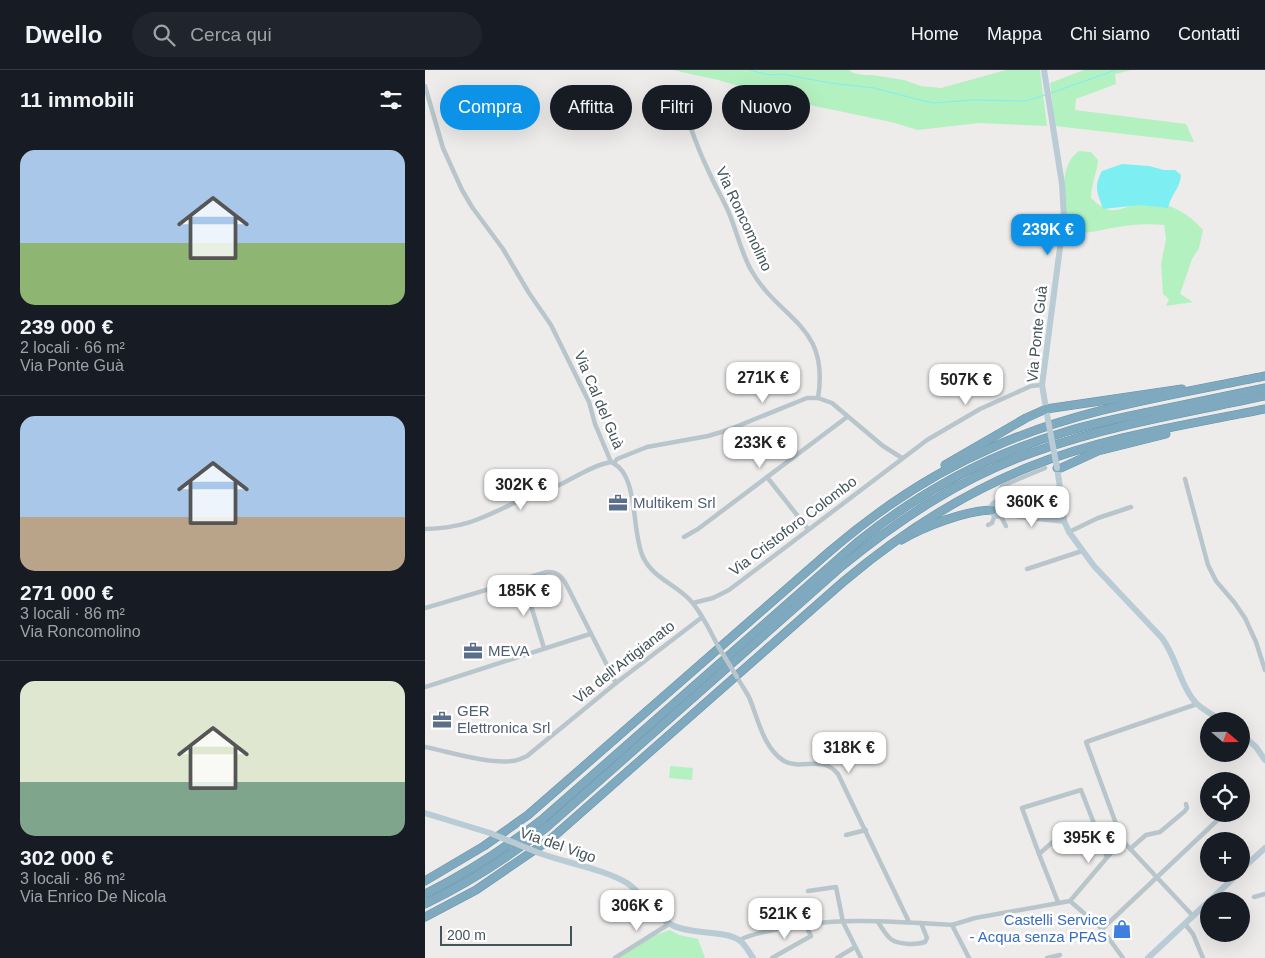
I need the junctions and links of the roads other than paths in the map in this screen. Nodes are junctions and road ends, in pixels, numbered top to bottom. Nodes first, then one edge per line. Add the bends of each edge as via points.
1 (1044, 70) edge
2 (425, 86) edge
3 (692, 130) edge
4 (1265, 376) edge
5 (1238, 381) junction
6 (1043, 385) junction
7 (1265, 388) edge
8 (1265, 396) edge
9 (818, 398) junction
10 (1046, 409) junction
11 (1265, 409) edge
12 (1243, 414) junction
13 (847, 416) junction
14 (1050, 436) junction
15 (902, 458) junction
16 (612, 463) junction
17 (1045, 468) dead end
18 (1057, 468) junction
19 (767, 477) junction
20 (1185, 479) dead end
21 (998, 502) junction
22 (1131, 507) dead end
23 (998, 513) junction
24 (867, 520) junction
25 (1064, 521) junction
26 (988, 526) dead end
27 (1006, 526) dead end
28 (425, 529) edge
29 (808, 529) junction
30 (1069, 532) junction
31 (684, 537) dead end
32 (1082, 551) junction
33 (1027, 569) dead end
34 (523, 580) junction
35 (843, 582) junction
36 (693, 603) junction
37 (425, 608) edge
38 (701, 618) junction
39 (590, 634) junction
40 (544, 648) junction
41 (1265, 670) edge
42 (616, 683) junction
43 (425, 687) edge
44 (1197, 704) junction
45 (1209, 712) edge
46 (1250, 742) edge
47 (425, 747) edge
48 (1265, 760) edge
49 (1186, 804) dead end
50 (425, 813) edge
51 (1215, 822) edge
52 (1070, 827) dead end
53 (866, 830) junction
54 (846, 835) dead end
55 (1121, 840) junction
56 (1265, 848) edge
57 (1131, 849) junction
58 (1039, 854) junction
59 (1107, 857) junction
60 (1250, 862) edge
61 (1157, 877) junction
62 (425, 881) edge
63 (1229, 882) edge
64 (808, 891) dead end
65 (425, 894) edge
66 (1265, 894) edge
67 (1254, 897) dead end
68 (1071, 901) junction
69 (1058, 902) junction
70 (425, 904) edge
71 (1193, 916) junction
72 (425, 917) edge
73 (843, 922) junction
74 (878, 922) junction
75 (909, 922) junction
76 (921, 923) junction
77 (669, 924) junction
78 (805, 924) junction
79 (1185, 924) junction
80 (952, 925) junction
81 (1102, 929) junction
82 (740, 940) junction
83 (855, 948) junction
84 (1060, 955) dead end
85 (967, 957) edge
86 (615, 958) edge
87 (753, 958) edge
88 (772, 958) edge
89 (837, 958) edge
90 (861, 958) edge
91 (1047, 958) edge
92 (1123, 958) edge
93 (1148, 958) edge
94 (1203, 958) edge

1 - 6 street, Via Ponte Guà via 1064,217
2 - 16 street, Via Cal del Guà via 443,148 462,190 551,325 589,402
3 - 9 street, Via Roncomolino via 752,271 804,330 817,353 821,381
4 - 5 highway
5 - 10 highway
5 - 24 highway via 1088,414 1017,437 940,473
6 - 10 street, Via Ponte Guà
6 - 15 street, Via Cristoforo Colombo via 1031,386 980,409
7 - 14 highway via 1105,421
8 - 70 highway via 1066,441 1003,464 937,497 842,566 534,837 483,872
9 - 13 street
9 - 16 street via 795,402 713,434 647,447
10 - 14 street, Via Ponte Guà, bridge
10 - 24 highway via 995,435 905,489
11 - 12 highway
12 - 18 highway via 1098,451
12 - 35 highway via 1086,448 1014,473 929,517
13 - 15 street
13 - 19 street
14 - 18 street, Via Ponte Guà, bridge
14 - 65 highway via 965,472 884,522 544,818 485,860
15 - 29 street, Via Cristoforo Colombo
16 - 28 street via 597,466 479,520
16 - 36 street, Via Cal del Guà via 621,467 626,475 639,547 647,564
17 - 21 street via 1002,486
18 - 25 street, Via Ponte Guà
19 - 29 street
19 - 31 street via 698,530
20 - 41 street via 1208,565 1245,618
21 - 23 street via 992,505
21 - 23 street via 1004,505
22 - 30 street
23 - 25 street
23 - 26 street
23 - 27 street
23 - 35 highway via 979,511 903,539
24 - 62 highway via 540,805 507,831
25 - 30 street, Via Ponte Guà
29 - 36 street, Via Cristoforo Colombo via 729,590
30 - 32 street, Via Ponte Guà
32 - 33 street
32 - 44 street, Via Ponte Guà via 1169,647
34 - 37 street
34 - 39 street via 557,573
34 - 40 street
35 - 72 highway via 551,838 476,890
36 - 38 street, Via Cal del Guà
38 - 42 street, Via dell'Artigianato
38 - 53 street, Via Cal del Guà, bridge via 737,677 775,752 792,764 824,764 835,770
39 - 40 street
39 - 42 street
40 - 43 street
42 - 47 street, Via dell'Artigianato via 527,756 515,761 490,760
44 - 45 street, Via Ponte Guà
44 - 55 street via 1086,741
46 - 48 street
49 - 57 street via 1185,811 1160,832 1148,834
50 - 77 street, Via del Vigo, bridge via 611,875 637,891
51 - 61 street
52 - 58 street
53 - 54 street
53 - 75 street, Via Cal del Guà
55 - 57 street
55 - 59 street
56 - 60 street
57 - 61 street
58 - 59 street via 1022,808 1081,790
58 - 69 street
59 - 68 street
61 - 71 street
61 - 81 street
63 - 71 street
64 - 73 street via 836,887
66 - 67 street
68 - 69 street
68 - 81 street
69 - 80 street
71 - 79 street
73 - 74 street
73 - 78 street
73 - 83 street
74 - 75 street
74 - 76 street via 893,942 912,944 925,942 927,938
75 - 76 street
76 - 80 street
77 - 82 street
77 - 86 street
78 - 82 street
78 - 88 street via 811,936
79 - 93 street
79 - 94 street
80 - 85 street
81 - 92 street
82 - 87 street
83 - 89 street
83 - 90 street
84 - 91 street

